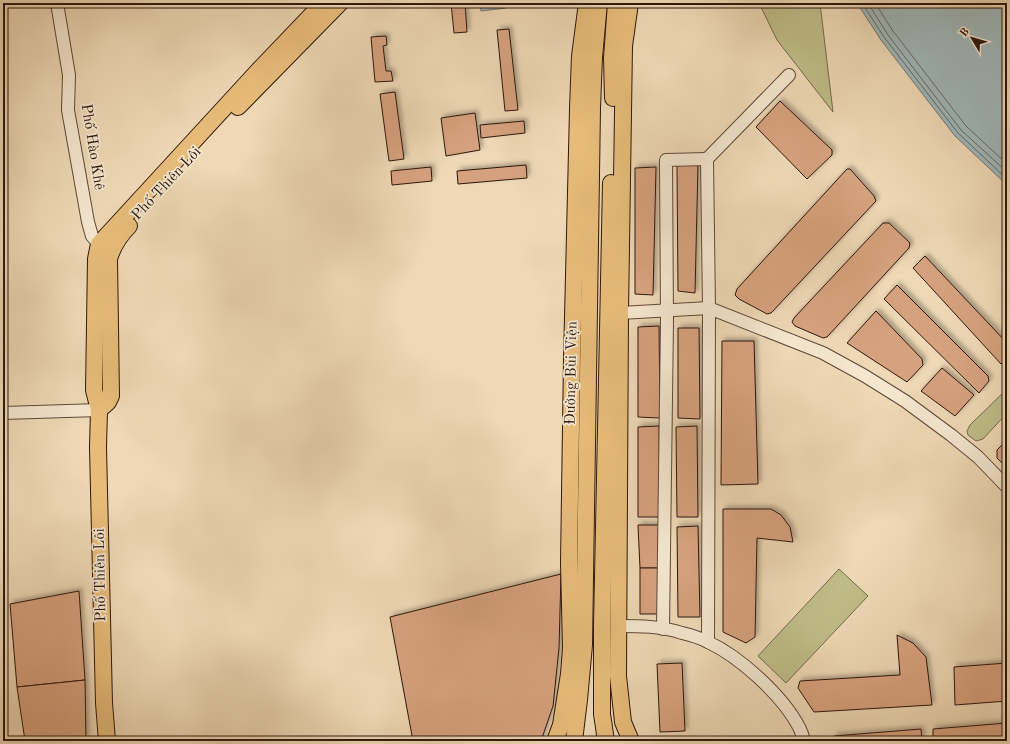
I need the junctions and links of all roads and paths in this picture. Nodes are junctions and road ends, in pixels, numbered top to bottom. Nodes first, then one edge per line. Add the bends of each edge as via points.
1 (57, 3) edge
2 (323, 3) edge
3 (340, 3) edge
4 (587, 3) edge
5 (599, 3) edge
6 (616, 3) edge
7 (630, 3) edge
8 (789, 75) dead end
9 (613, 107) junction
10 (592, 108) junction
11 (707, 159) junction
12 (106, 246) junction
13 (709, 308) junction
14 (667, 310) junction
15 (614, 313) junction
16 (99, 410) junction
17 (3, 413) edge
18 (1007, 487) edge
19 (602, 626) junction
20 (618, 626) junction
21 (663, 629) junction
22 (708, 642) junction
23 (578, 647) junction
24 (107, 741) edge
25 (555, 741) edge
26 (574, 741) edge
27 (606, 741) edge
28 (631, 741) edge
29 (804, 741) edge

1 - 12 street, Phố Hào Khê via 68,75 68,110 88,222 92,236
2 - 12 main road, Phố Thiên Lôi via 258,71
3 - 12 main road, Phố Thiên Lôi via 232,114 118,238
4 - 23 main road, Đường Bùi Viện via 580,56 569,563
5 - 10 main road, Đường Bùi Viện
6 - 9 main road via 612,58
7 - 15 main road via 624,46
8 - 11 street
9 - 10 main road
9 - 15 main road
10 - 23 main road, Đường Bùi Viện
11 - 13 street
11 - 14 street via 666,160
12 - 16 main road, Phố Thiên Lôi via 109,258 111,396
13 - 14 street
13 - 18 street via 824,353 865,376 905,401 951,435 978,457
13 - 22 street
14 - 15 street
14 - 21 street
15 - 19 main road
15 - 20 main road
16 - 17 street
16 - 24 main road, Phố Thiên Lôi via 104,703
19 - 20 main road
19 - 27 main road via 602,714
20 - 21 street
20 - 28 main road via 618,676 623,722
21 - 22 street via 681,632
22 - 29 street via 755,674 781,702 799,727
23 - 25 main road, Đường Bùi Viện via 569,674 561,725
23 - 26 main road, Đường Bùi Viện via 579,700

